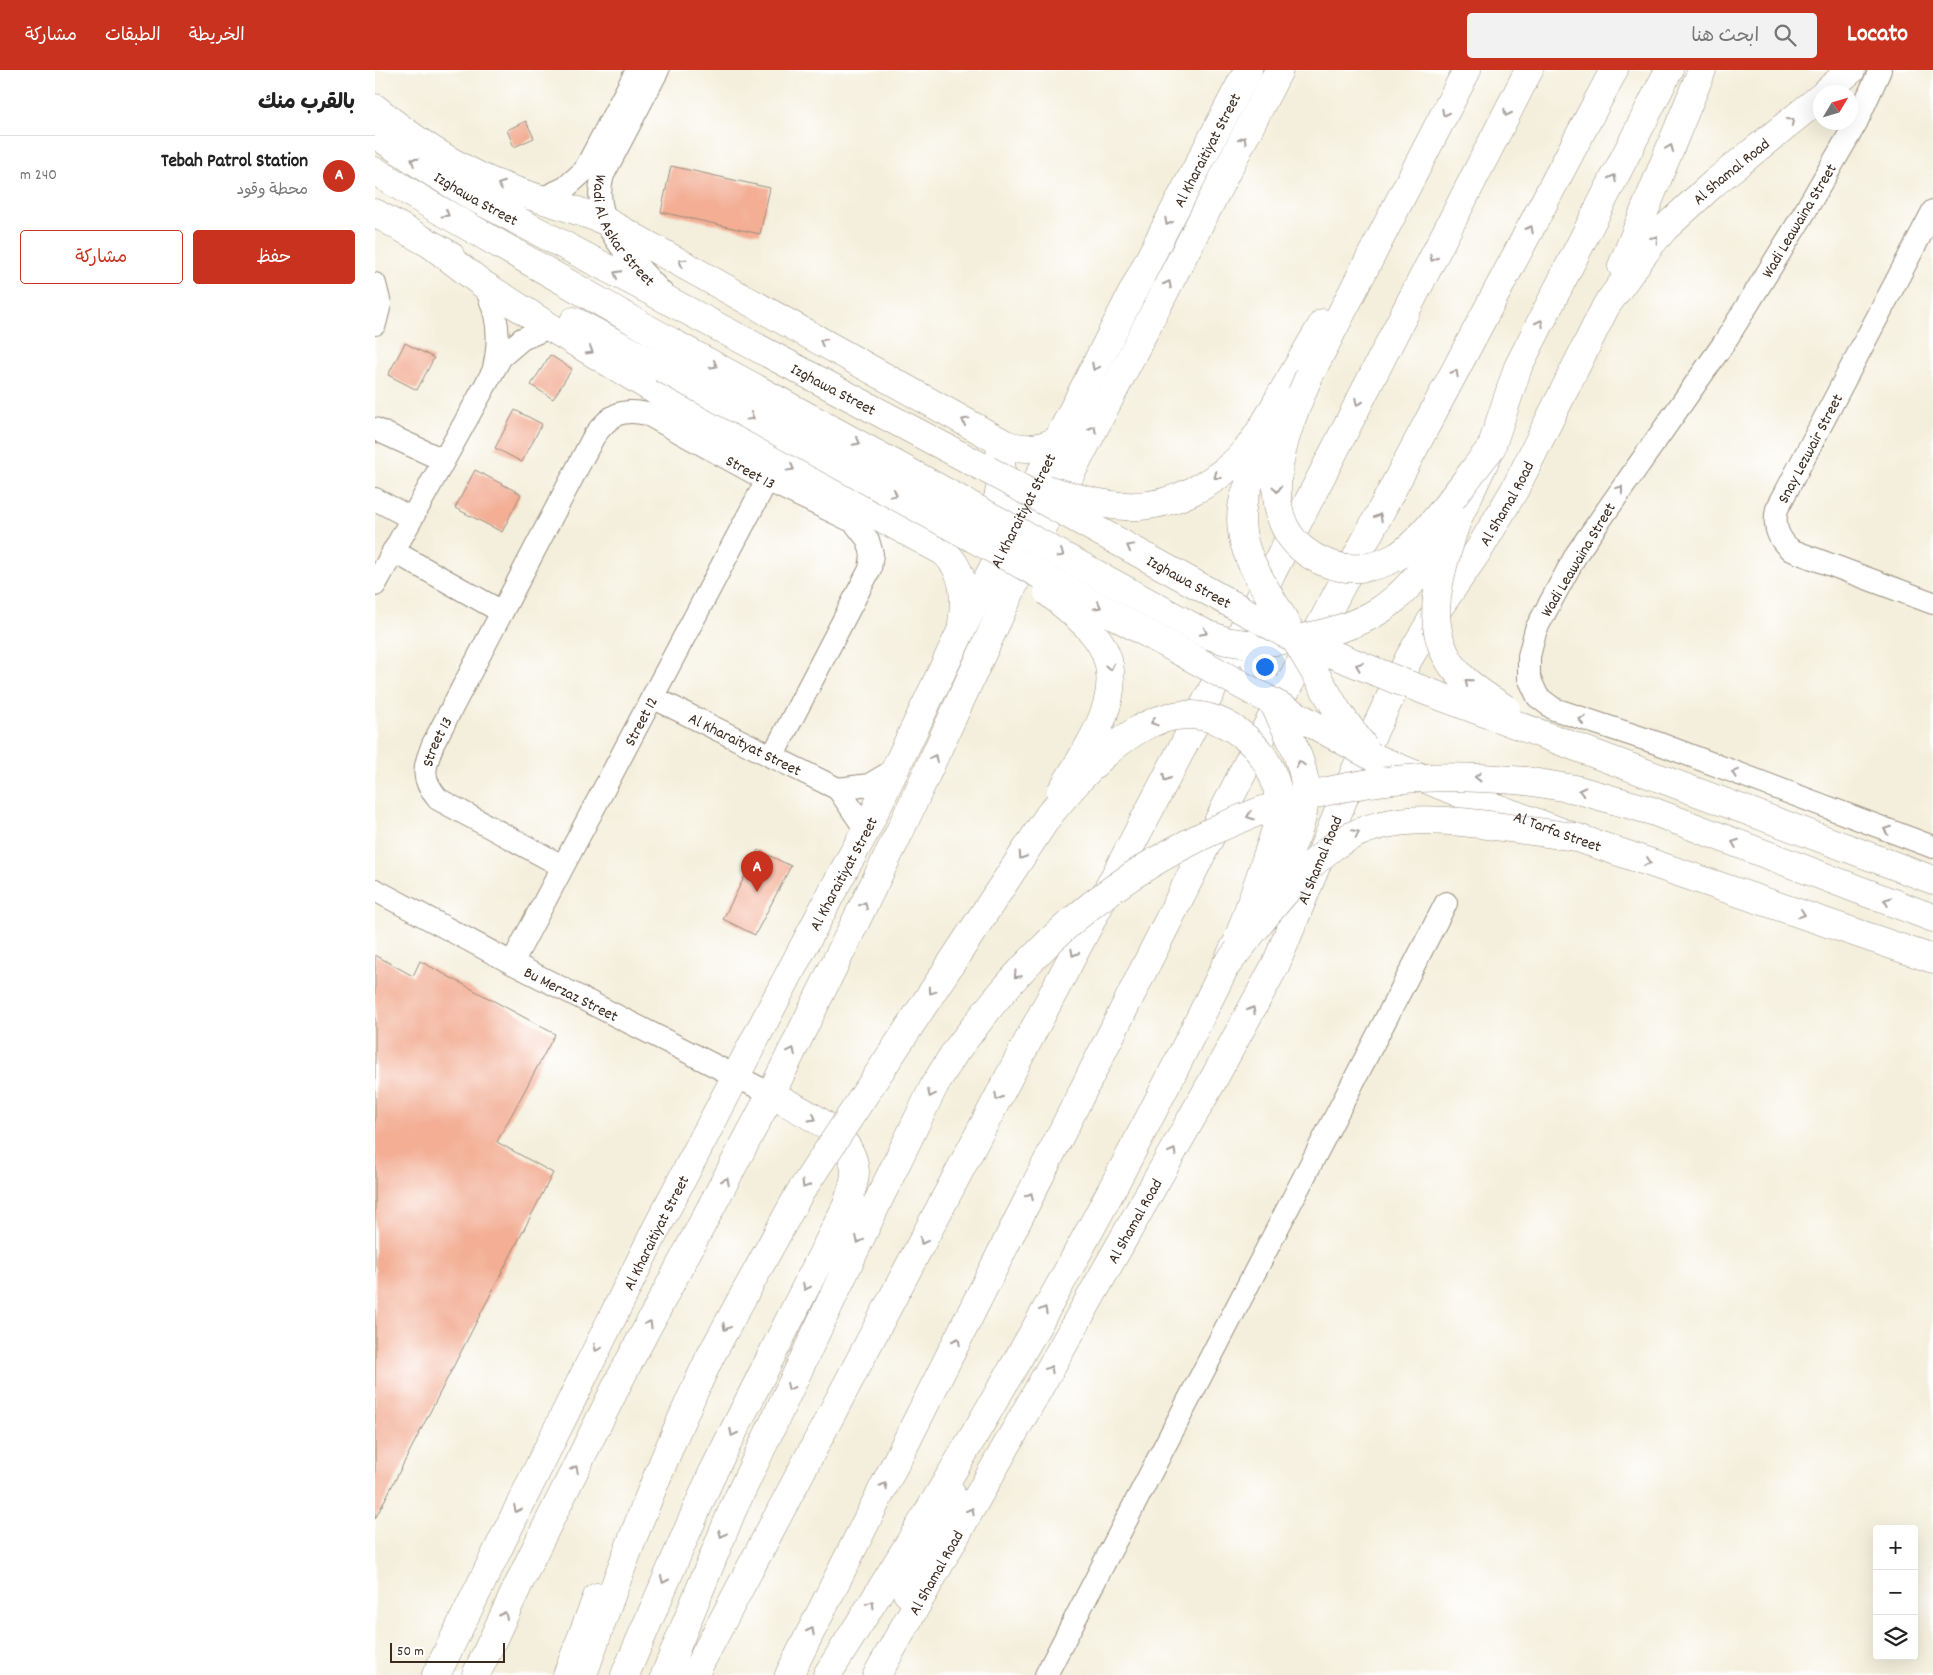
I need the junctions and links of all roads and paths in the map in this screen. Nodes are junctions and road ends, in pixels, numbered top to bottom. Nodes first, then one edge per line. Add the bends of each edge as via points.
1 (637, 70) edge
2 (657, 70) edge
3 (1248, 70) edge
4 (1279, 70) edge
5 (1467, 70) edge
6 (1529, 70) edge
7 (1614, 70) edge
8 (1669, 70) edge
9 (1702, 70) edge
10 (1851, 70) edge
11 (1881, 70) edge
12 (1834, 85) edge
13 (1813, 103) edge
14 (377, 114) edge
15 (375, 171) edge
16 (541, 199) junction
17 (1933, 211) edge
18 (375, 213) edge
19 (605, 221) junction
20 (433, 246) junction
21 (375, 284) edge
22 (484, 285) junction
23 (1344, 300) junction
24 (1606, 306) junction
25 (682, 309) junction
26 (375, 324) edge
27 (550, 327) junction
28 (493, 369) junction
29 (1309, 376) junction
30 (375, 429) edge
31 (988, 434) junction
32 (1058, 440) junction
33 (1491, 448) junction
34 (443, 460) junction
35 (988, 470) junction
36 (767, 480) junction
37 (375, 499) edge
38 (411, 518) junction
39 (1457, 520) junction
40 (927, 543) junction
41 (393, 551) junction
42 (1007, 557) junction
43 (1181, 575) junction
44 (375, 585) edge
45 (1933, 603) edge
46 (502, 612) junction
47 (961, 632) junction
48 (1295, 639) junction
49 (1247, 644) junction
50 (653, 698) junction
51 (1274, 704) junction
52 (1552, 738) junction
53 (771, 757) junction
54 (1373, 757) junction
55 (895, 770) junction
56 (838, 789) junction
57 (1049, 815) junction
58 (866, 830) junction
59 (1575, 837) junction
60 (1933, 847) edge
61 (563, 866) junction
62 (1933, 880) edge
63 (375, 890) edge
64 (1446, 903) dead end
65 (1933, 918) edge
66 (1239, 936) junction
67 (1933, 959) edge
68 (512, 963) junction
69 (1225, 967) junction
70 (736, 1076) junction
71 (771, 1094) junction
72 (685, 1410) junction
73 (987, 1414) junction
74 (436, 1675) edge
75 (476, 1675) edge
76 (567, 1675) edge
77 (583, 1675) edge
78 (625, 1675) edge
79 (665, 1675) edge
80 (694, 1675) edge
81 (789, 1675) edge
82 (827, 1675) edge
83 (872, 1675) edge
84 (877, 1675) edge
85 (1046, 1675) edge

1 - 16 street, Wadi Al Askar Street via 584,171 565,188
2 - 19 street, Wadi Al Askar Street via 603,175 599,203
3 -> 32 main road, Al Kharaitiyat Street
71 -> 4 main road, Al Kharaitiyat Street via 900,831 1017,578
5 -> 23 main road
6 -> 80 main road via 1189,735
81 -> 7 main road via 1245,768
33 -> 8 main road via 1518,367
24 -> 9 main road
10 - 12 main road
60 -> 11 street, Wadi Leawaina Street via 1660,744 1554,709 1545,705 1532,688 1528,668 1536,629 1577,553 1723,343 1805,212 1856,123
24 -> 13 main road, Al Shamal Road via 1665,228 1709,187
16 -> 14 main road via 467,170
25 -> 14 main road, Izghawa Street via 475,198
15 -> 49 main road, bridge via 671,342 1207,634
16 - 19 main road
17 - 45 street, Snay Lezwair Street via 1775,516 1781,539 1791,550
18 - 20 main road
19 - 25 street, Wadi Al Askar Street via 634,262
31 -> 19 main road
20 - 22 main road
20 -> 42 main road, bridge
21 - 26 street via 380,304
22 - 27 main road
22 - 28 street via 497,317 499,334
23 - 29 main road
23 -> 35 main road, bridge via 1253,441 1233,463 1194,490 1158,504 1122,506 1081,499
84 -> 24 main road, Al Shamal Road via 1276,964 1355,771 1409,658 1515,489
25 - 35 main road, Izghawa Street
27 - 28 street via 534,332 511,347
27 -> 40 main road via 729,435
28 - 34 street
29 -> 33 main road, bridge via 1282,447 1276,482 1277,498 1281,518 1294,540 1309,554 1328,564 1363,568 1402,553
29 - 48 main road, bridge via 1253,474 1240,512 1246,551
30 - 34 street
31 - 32 main road via 1005,444 1026,449
31 - 40 main road via 1000,454 1002,466 1001,491 992,510 969,537 956,542
32 - 47 main road, Al Kharaitiyat Street
33 - 39 main road, bridge
34 - 38 street
43 -> 35 main road, Izghawa Street, bridge
36 - 46 street, Street 13 via 647,414 630,410 619,413 605,422 594,436
36 - 50 street, Street 12
36 - 53 street, Street 13 via 854,522 865,533 872,554 869,569
37 - 38 street
38 - 41 street
39 - 48 main road, bridge via 1422,573 1389,606 1333,632
52 -> 39 main road, bridge via 1469,684 1453,667 1441,646 1436,619 1437,595 1440,574
40 - 47 main road via 944,552 959,570 963,588
41 - 44 street
41 - 46 street
42 -> 51 main road, Al Tarfa Street, bridge
42 -> 57 main road, bridge via 1092,632 1106,653 1111,669 1112,686 1107,709
43 - 48 main road, Izghawa Street, bridge
43 - 49 main road, bridge via 1222,606
46 - 61 street, Street 13 via 433,744 425,764 426,783 447,806
47 - 55 main road, Al Kharaitiyat Street
48 - 49 main road
52 -> 48 main road, bridge
48 - 54 main road, bridge via 1338,712
49 - 51 main road
50 - 53 street, Al Kharaityat Street
50 - 61 street, Street 12
51 - 54 main road, Al Tarfa Street, bridge
66 -> 51 main road, bridge via 1286,857 1303,812 1305,790 1301,767
52 - 62 main road
53 - 56 street, Al Kharaityat Street
54 - 59 main road, Al Tarfa Street, bridge
55 - 56 street via 869,785
55 - 58 main road, Al Kharaitiyat Street
56 - 58 street
66 -> 57 main road, bridge via 1275,832 1279,809 1277,790 1263,755 1233,729 1215,721 1189,716 1167,718 1142,727 1099,759
57 -> 72 main road, bridge via 799,1194 710,1357
58 - 70 main road, Al Kharaitiyat Street
59 -> 67 main road, Al Tarfa Street
69 -> 59 main road, bridge via 1317,859 1365,828 1390,822 1437,819
61 - 68 street, Street 12
63 - 68 street, Bu Merzaz Street
64 - 85 street
65 -> 79 main road, bridge via 1652,811 1593,793 1485,777 1394,780 1335,790 1247,816 1170,852 1080,915 1036,954 997,996 935,1084 732,1511
66 - 69 main road, bridge
68 - 70 street, Bu Merzaz Street
73 -> 69 main road via 1121,1170
70 - 71 street, Bu Merzaz Street
70 -> 74 main road, Al Kharaitiyat Street via 656,1229
75 -> 71 main road, Al Kharaitiyat Street via 621,1377
71 -> 78 main road via 838,1136 854,1164 853,1186 843,1214 712,1474
72 - 76 main road via 655,1465 624,1534
72 - 77 main road
82 -> 73 main road
73 - 83 main road

